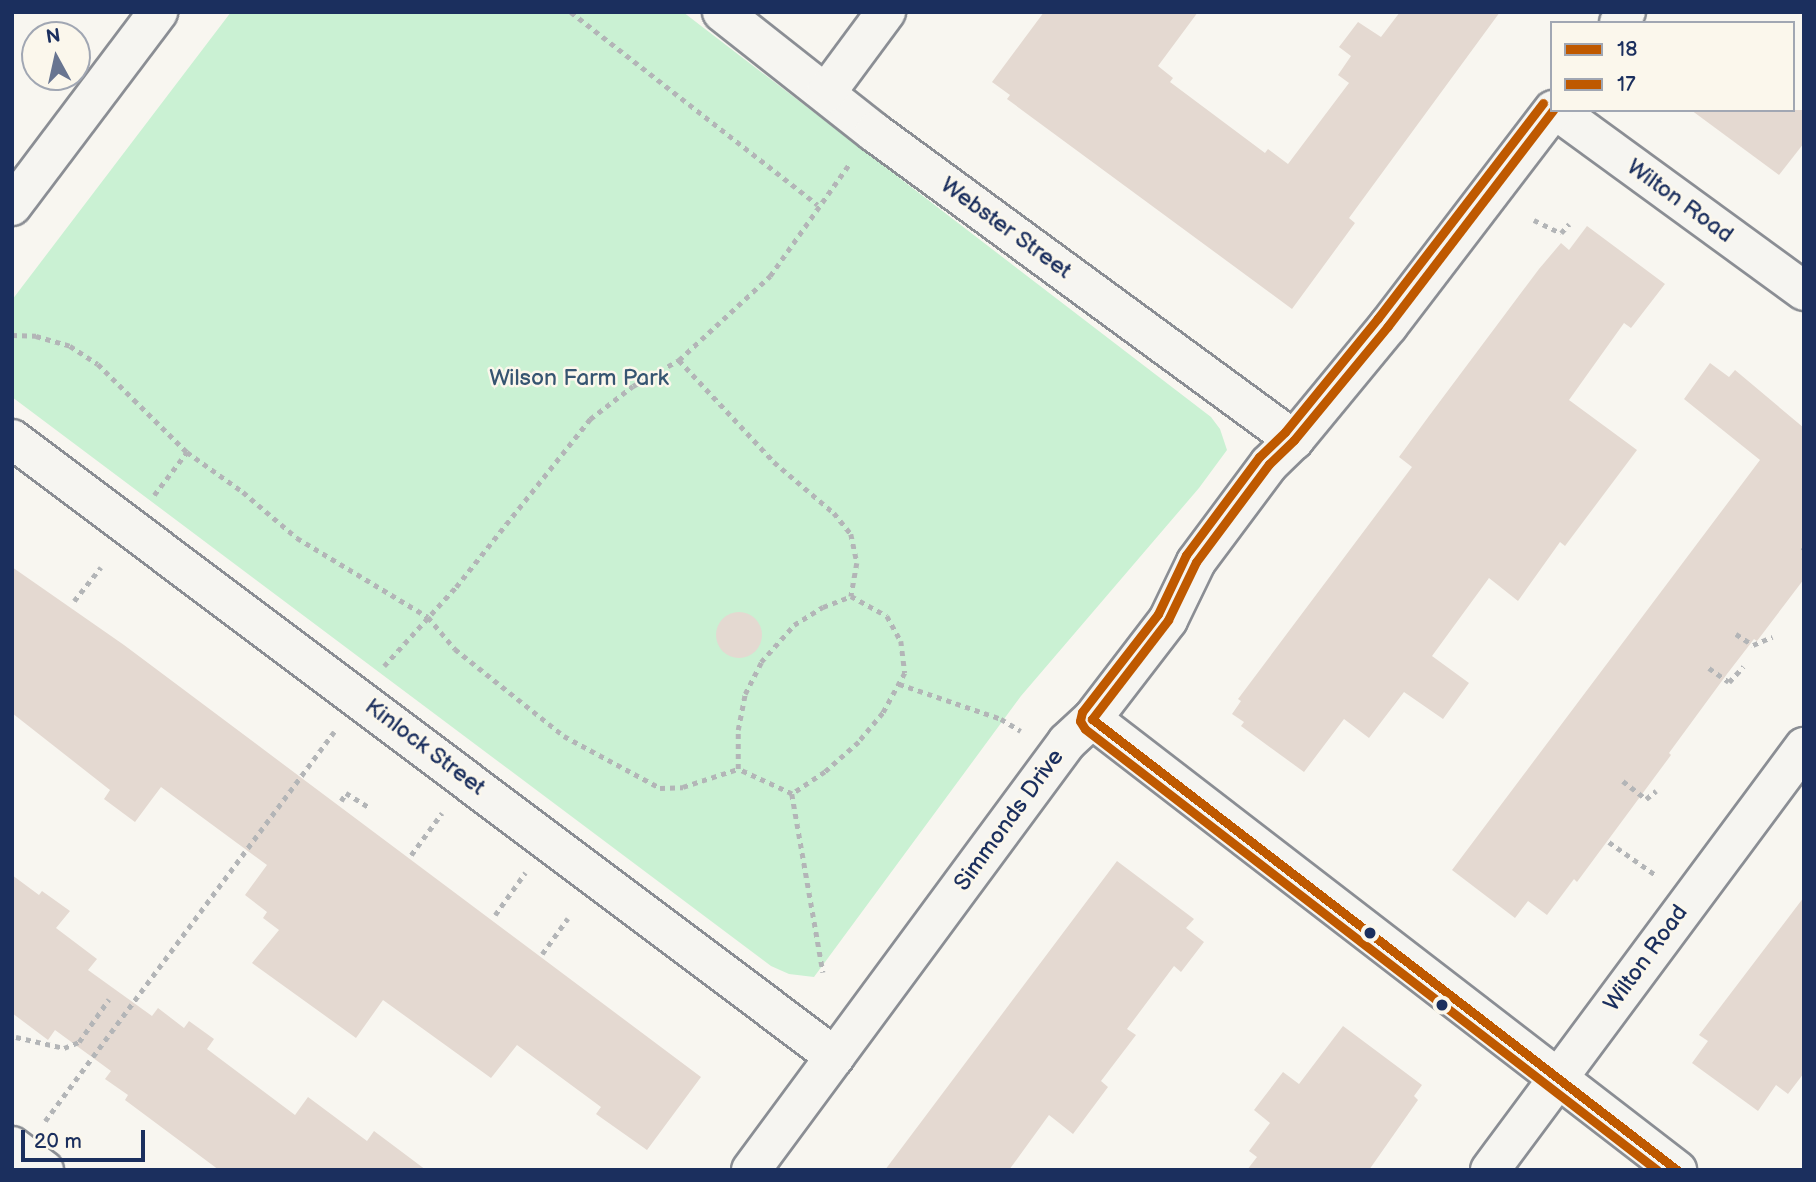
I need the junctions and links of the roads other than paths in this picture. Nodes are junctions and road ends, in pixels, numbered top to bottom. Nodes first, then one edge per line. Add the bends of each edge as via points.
1 (158, 12) edge
2 (722, 12) edge
3 (886, 12) edge
4 (826, 93) junction
5 (1553, 112) edge
6 (1558, 112) edge
7 (12, 206) edge
8 (1804, 291) edge
9 (12, 439) edge
10 (1294, 440) junction
11 (1092, 719) junction
12 (1804, 747) edge
13 (835, 1057) junction
14 (1558, 1080) junction
15 (751, 1170) edge
16 (1490, 1170) edge
17 (1677, 1170) edge

1 - 7 street
2 - 4 street, Webster Street
3 - 4 street
4 - 10 street, Webster Street
5 - 10 street, Simmonds Drive
6 - 8 street, Wilton Road
9 - 13 street, Kinlock Street
10 - 11 street, Simmonds Drive via 1269,464 1196,562 1168,620
11 - 13 street, Simmonds Drive via 1067,742
11 - 14 street
12 - 14 street, Wilton Road
13 - 15 street, Simmonds Drive
14 - 16 street, Wilton Road
14 - 17 street

